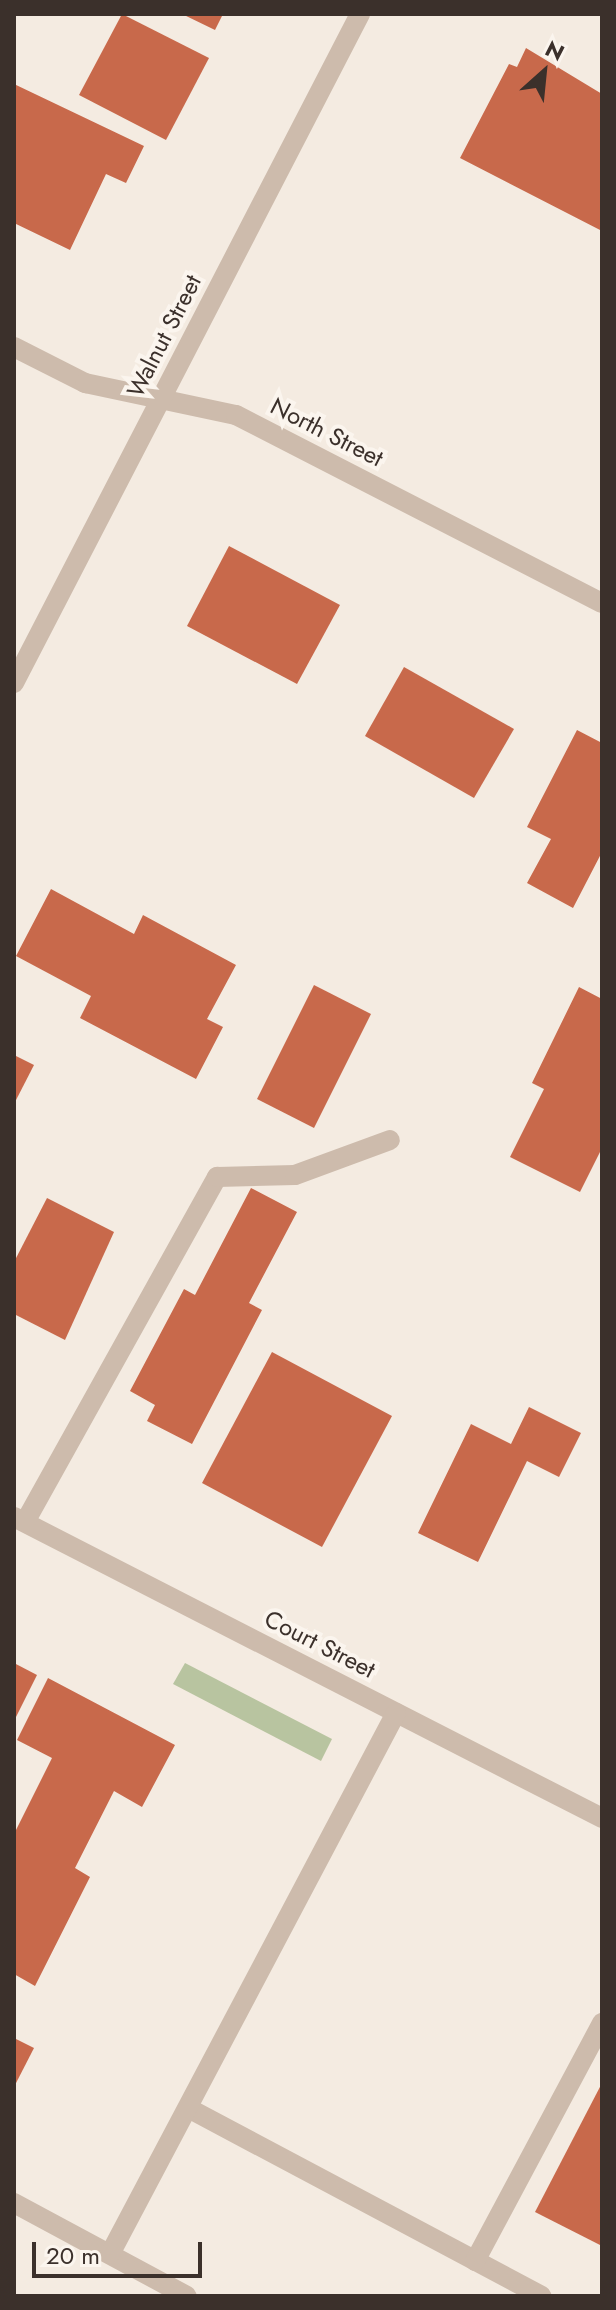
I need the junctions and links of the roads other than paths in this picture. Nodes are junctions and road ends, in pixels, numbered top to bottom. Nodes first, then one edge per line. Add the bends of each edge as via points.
1 (360, 14) edge
2 (14, 347) edge
3 (161, 399) junction
4 (602, 603) edge
5 (14, 683) edge
6 (390, 1140) dead end
7 (19, 1520) edge
8 (396, 1713) junction
9 (602, 1818) edge
10 (602, 2023) edge
11 (190, 2109) junction
12 (14, 2203) edge
13 (110, 2254) junction
14 (475, 2261) junction
15 (187, 2296) edge
16 (541, 2296) edge

1 - 3 street, Walnut Street
2 - 3 street, North Street via 85,383
3 - 4 street, North Street via 236,415
3 - 5 street, Walnut Street
6 - 7 street via 295,1175 217,1177
7 - 8 street, Court Street
8 - 9 street, Court Street
8 - 11 street
10 - 14 street
11 - 13 street
11 - 14 street
12 - 13 street
13 - 15 street
14 - 16 street

